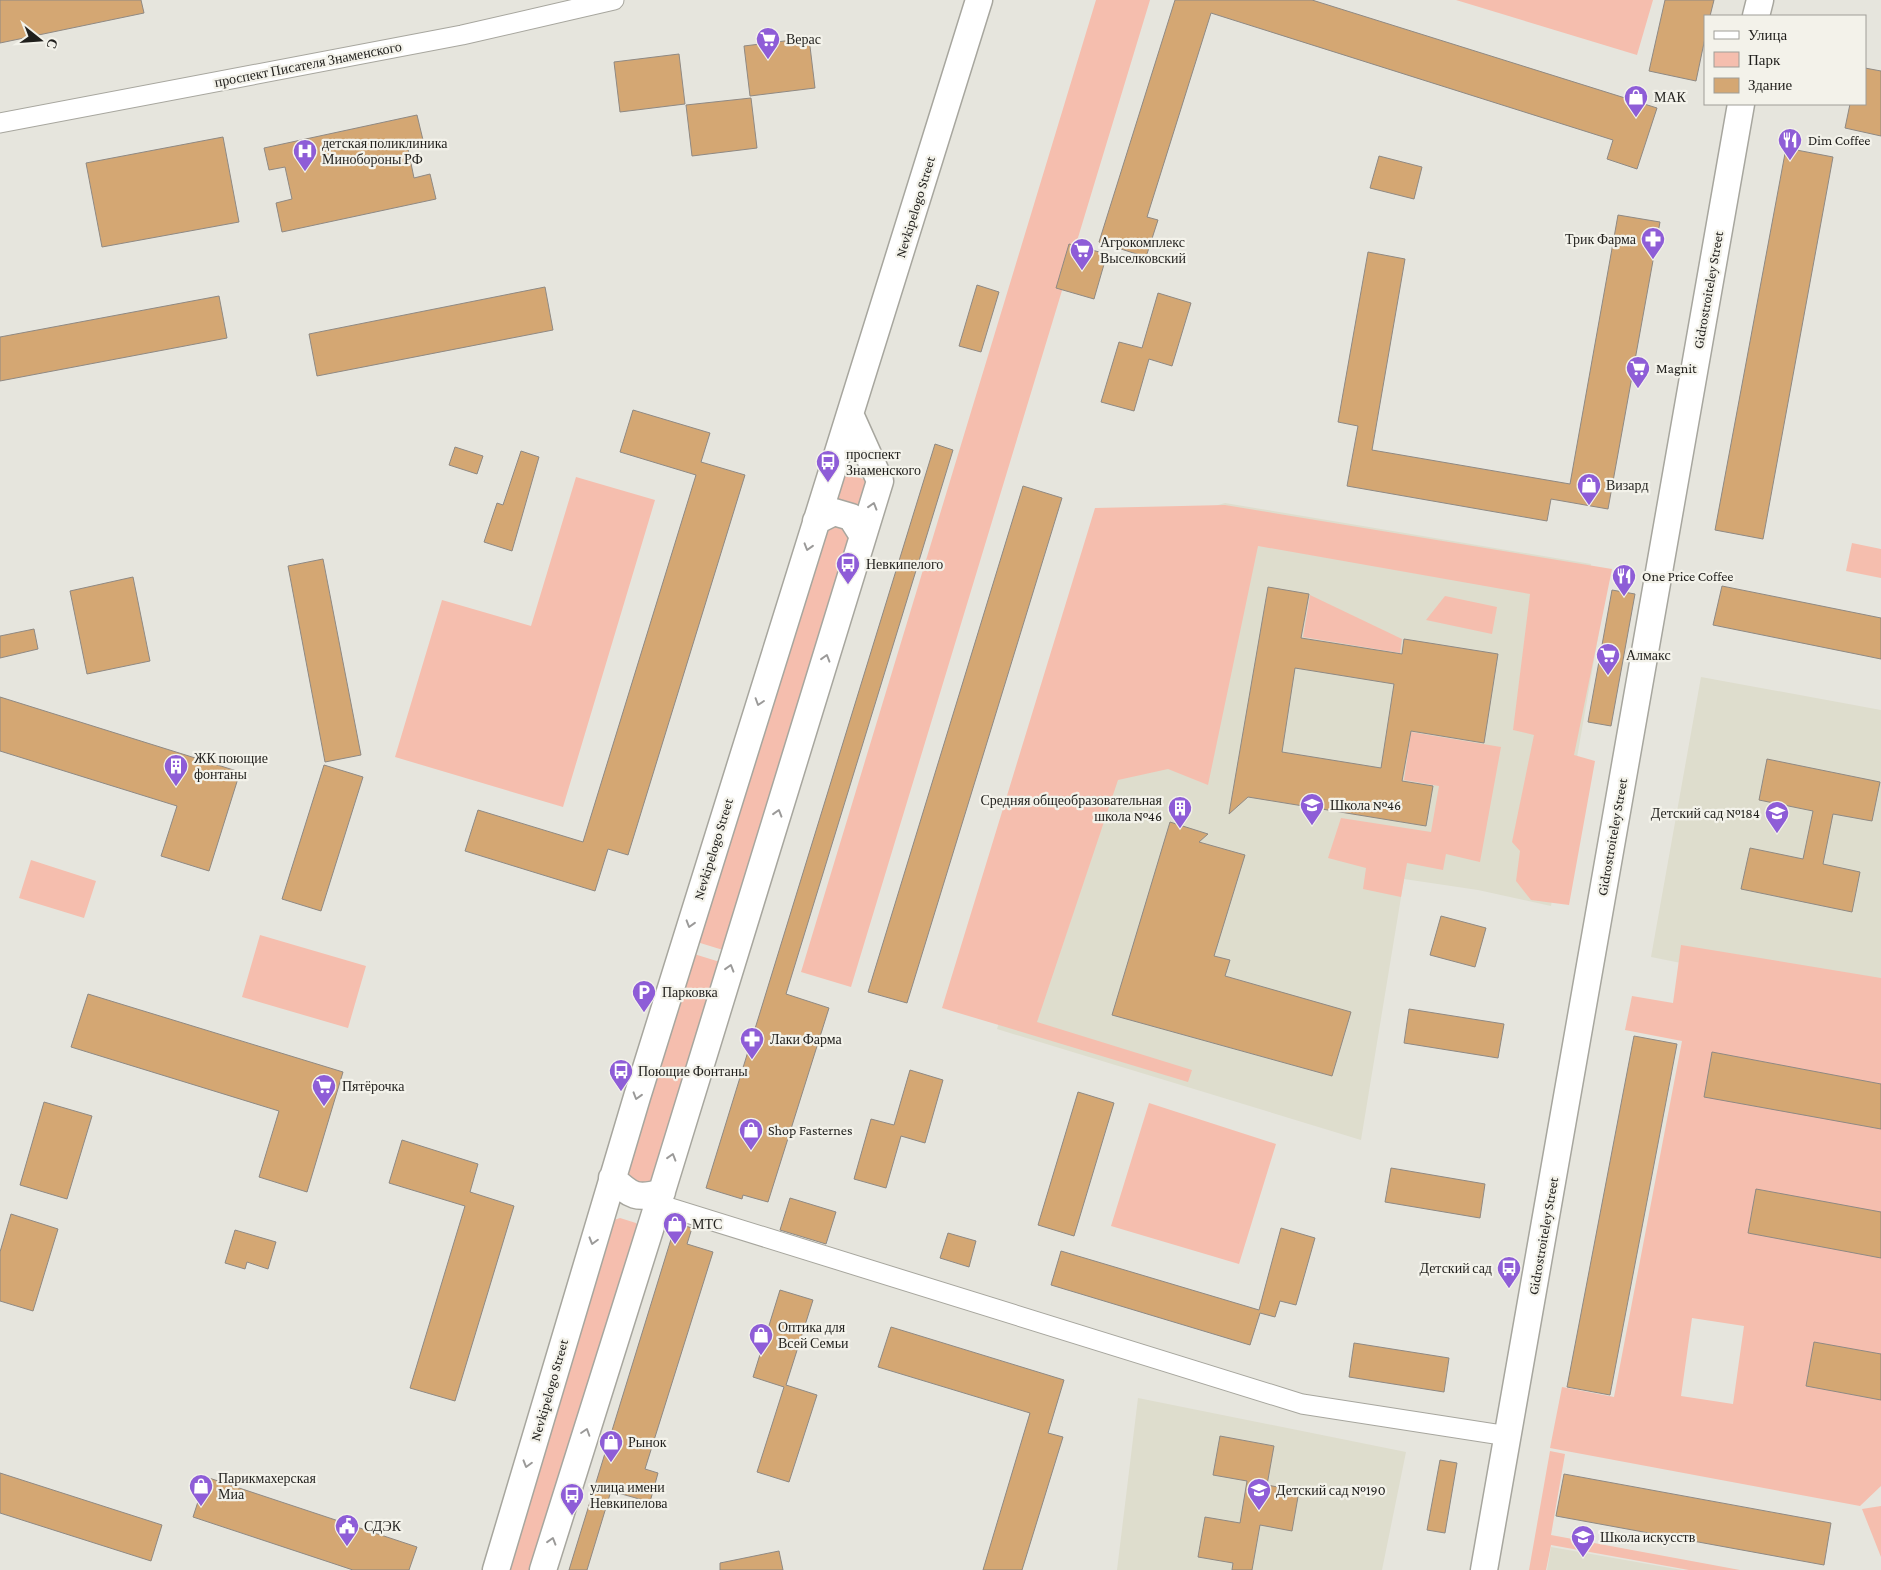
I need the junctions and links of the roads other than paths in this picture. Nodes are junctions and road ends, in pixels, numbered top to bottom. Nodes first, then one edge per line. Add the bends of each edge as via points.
1 (614, 0) edge
2 (979, 0) edge
3 (1760, 0) edge
4 (1756, 15) edge
5 (1741, 105) edge
6 (0, 123) edge
7 (850, 414) junction
8 (816, 521) junction
9 (864, 536) junction
10 (612, 1178) junction
11 (657, 1206) junction
12 (602, 1211) junction
13 (1508, 1436) junction
14 (496, 1570) edge
15 (543, 1570) edge
16 (1484, 1570) edge

1 - 6 street, проспект Писателя Знаменского via 462,35
2 - 7 street, Nevkipelogo Street
3 - 4 street
5 - 13 street, Gidrostroiteley Street
7 - 8 street, Nevkipelogo Street
9 -> 7 street via 880,481
8 - 9 street via 834,512 851,517
8 -> 10 street, Nevkipelogo Street
11 -> 9 street
10 - 11 street via 627,1193
10 - 12 street, Nevkipelogo Street
11 - 12 street via 639,1213 622,1208
11 - 13 street via 1302,1404
15 -> 11 street
12 -> 14 street, Nevkipelogo Street
13 - 16 street, Gidrostroiteley Street

